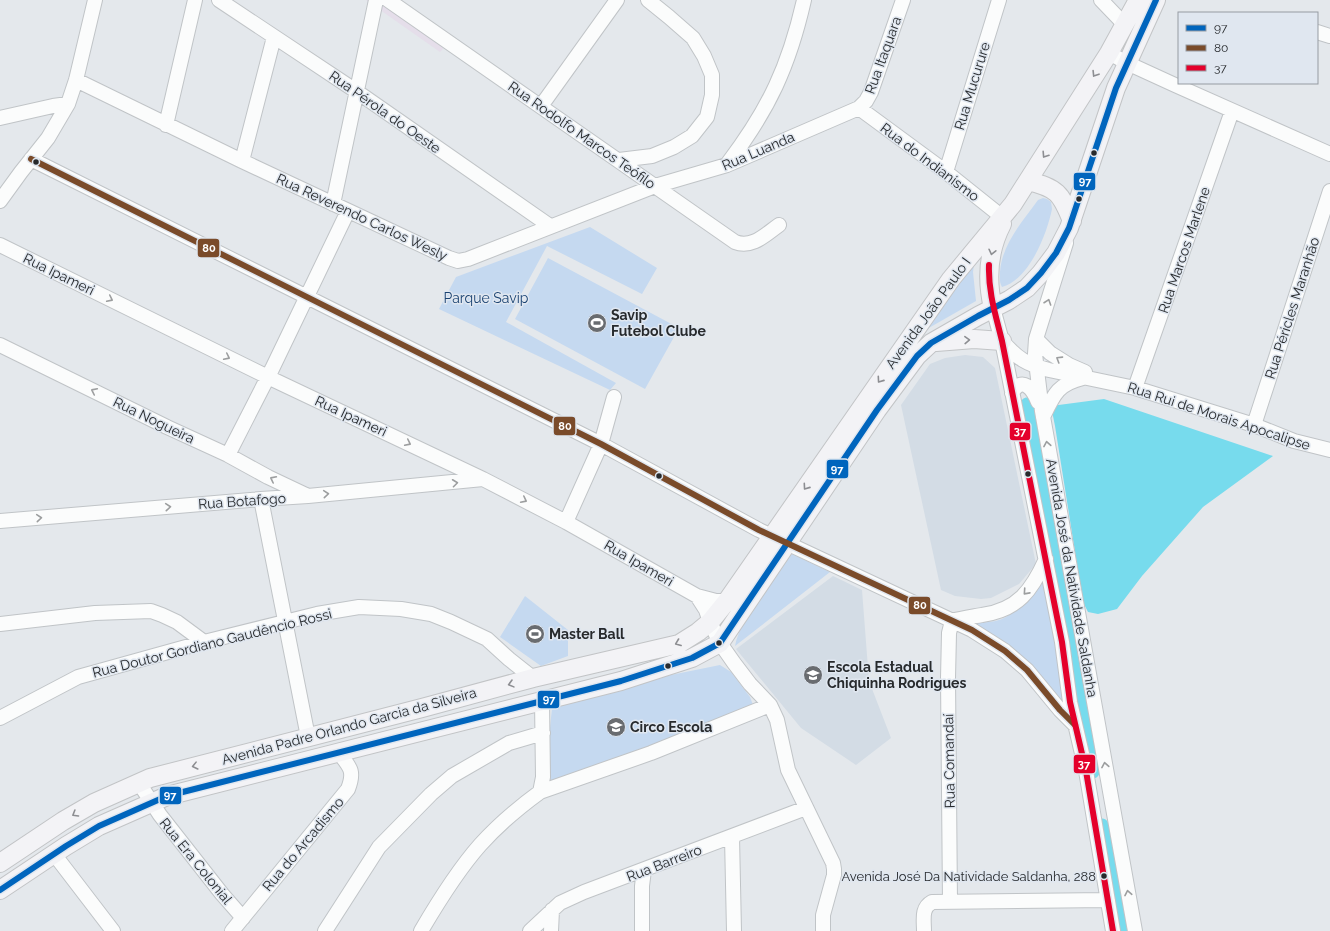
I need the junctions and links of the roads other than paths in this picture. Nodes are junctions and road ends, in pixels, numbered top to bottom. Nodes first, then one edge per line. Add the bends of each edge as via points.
1 (95, 0) edge
2 (195, 0) edge
3 (219, 0) edge
4 (376, 0) edge
5 (388, 0) edge
6 (617, 0) edge
7 (648, 0) edge
8 (804, 0) edge
9 (903, 0) edge
10 (999, 0) edge
11 (1101, 0) edge
12 (1138, 0) edge
13 (1156, 0) edge
14 (1124, 25) junction
15 (1318, 32) edge
16 (274, 36) junction
17 (1330, 36) edge
18 (1109, 53) junction
19 (1127, 63) junction
20 (76, 80) junction
21 (356, 91) junction
22 (68, 104) junction
23 (541, 106) junction
24 (859, 108) junction
25 (1232, 111) junction
26 (0, 118) edge
27 (166, 125) junction
28 (1330, 154) edge
29 (31, 159) junction
30 (619, 160) junction
31 (242, 161) junction
32 (727, 165) junction
33 (946, 172) junction
34 (1028, 181) junction
35 (655, 186) junction
36 (1330, 191) edge
37 (0, 201) edge
38 (333, 204) junction
39 (1007, 210) junction
40 (348, 211) junction
41 (1070, 224) junction
42 (779, 225) dead end
43 (550, 226) junction
44 (0, 245) edge
45 (307, 297) junction
46 (993, 308) junction
47 (1036, 339) junction
48 (1002, 341) junction
49 (931, 343) junction
50 (0, 344) edge
51 (1035, 366) junction
52 (268, 377) junction
53 (1084, 377) junction
54 (1107, 382) junction
55 (1135, 388) junction
56 (1012, 393) junction
57 (614, 397) dead end
58 (1042, 414) junction
59 (1254, 425) junction
60 (601, 444) junction
61 (1330, 450) edge
62 (228, 455) junction
63 (483, 479) junction
64 (308, 496) junction
65 (261, 499) junction
66 (0, 521) edge
67 (566, 522) junction
68 (780, 539) junction
69 (1046, 559) junction
70 (697, 596) junction
71 (727, 601) junction
72 (748, 602) junction
73 (952, 621) junction
74 (286, 622) junction
75 (710, 622) junction
76 (0, 624) edge
77 (204, 642) junction
78 (720, 642) junction
79 (533, 678) junction
80 (542, 701) junction
81 (770, 704) junction
82 (0, 718) edge
83 (1075, 725) junction
84 (543, 734) junction
85 (308, 737) junction
86 (339, 753) junction
87 (139, 783) junction
88 (540, 792) junction
89 (151, 802) junction
90 (806, 808) junction
91 (732, 837) junction
92 (54, 854) junction
93 (0, 863) edge
94 (644, 870) junction
95 (0, 890) edge
96 (1108, 900) junction
97 (950, 902) junction
98 (552, 910) junction
99 (242, 918) junction
100 (113, 931) edge
101 (232, 931) edge
102 (325, 931) edge
103 (421, 931) edge
104 (530, 931) edge
105 (552, 931) edge
106 (642, 931) edge
107 (734, 931) edge
108 (823, 931) edge
109 (924, 931) edge
110 (1113, 931) edge
111 (1135, 931) edge

1 - 20 street
2 - 27 street
3 - 16 street, Rua Pérola do Oeste
4 - 21 street
5 - 23 street, Rua Rodolfo Marcos Teófilo
6 - 23 street
7 - 30 street via 693,38 712,75 712,95 707,117 692,136 652,156
8 - 32 street via 780,79 755,127
9 - 24 street, Rua Itaquara via 871,92
10 - 33 street, Rua Mucurure
11 - 14 street
12 - 14 main road, Avenida João Paulo I
13 - 19 main road, Avenida João Paulo I
14 - 18 main road, Avenida João Paulo I
15 - 17 street
16 - 21 street, Rua Pérola do Oeste
16 - 31 street
18 - 19 street
18 -> 34 main road, Avenida João Paulo I
19 - 25 street
19 - 41 main road, Avenida João Paulo I via 1106,115
20 - 22 street
20 - 27 street, Rua Reverendo Carlos Wesly
21 - 38 street
21 - 43 street, Rua Pérola do Oeste
22 - 26 street
22 - 29 street via 48,138
23 - 30 street, Rua Rodolfo Marcos Teófilo
24 - 32 street, Rua Luanda
24 - 33 street, Rua do Indianismo
25 - 28 street
25 - 55 street, Rua Marcos Marlene
27 - 31 street, Rua Reverendo Carlos Wesly
29 - 37 street
29 - 45 street
30 - 35 street, Rua Rodolfo Marcos Teófilo
31 - 38 street, Rua Reverendo Carlos Wesly
32 - 35 street, Rua Luanda
33 - 39 street, Rua do Indianismo
34 - 39 main road, Avenida João Paulo I
34 - 41 main road via 1045,185 1058,193 1066,205
35 - 42 street, Rua Rodolfo Marcos Teófilo via 737,243 754,243
35 - 43 street, Rua Reverendo Carlos Wesly
36 - 59 street, Rua Péricles Maranhão
38 - 40 street, Rua Reverendo Carlos Wesly
39 -> 46 main road via 989,262 988,279
39 -> 68 main road, Avenida João Paulo I via 950,279
40 - 43 street, Rua Reverendo Carlos Wesly via 458,261
40 - 45 street
41 - 46 main road, Avenida João Paulo I via 1056,253 1042,273 1027,288
47 -> 41 street, Avenida José da Natividade Saldanha via 1062,260
44 -> 52 street, Rua Ipameri
45 - 52 street
45 - 60 street
46 - 48 street, Avenida José da Natividade Saldanha
46 - 49 main road, Avenida João Paulo I
47 - 51 street, Avenida José da Natividade Saldanha
54 -> 47 street, Rua Rui de Morais Apocalipse via 1050,354
49 -> 48 main road via 974,339
48 - 51 street, Rua Rui de Morais Apocalipse via 1020,358
48 - 56 street, Avenida José da Natividade Saldanha
49 - 68 main road, Avenida João Paulo I via 917,356
62 -> 50 street, Rua Nogueira
51 - 53 street, Rua Rui de Morais Apocalipse
51 - 58 street, Avenida José da Natividade Saldanha
52 - 62 street
52 -> 63 street, Rua Ipameri
53 - 54 street, Rua Rui de Morais Apocalipse
53 - 58 street via 1066,383 1059,389
54 - 55 street, Rua Rui de Morais Apocalipse
55 - 59 street, Rua Rui de Morais Apocalipse
56 - 58 street via 1020,385 1029,386
56 - 69 street, Avenida José da Natividade Saldanha
57 - 60 street
111 -> 58 street, Avenida José da Natividade Saldanha
59 - 61 street, Rua Rui de Morais Apocalipse via 1294,441
60 - 67 street
60 - 68 street
64 -> 62 street, Rua Nogueira
64 -> 63 street, Rua Botafogo
63 -> 67 street, Rua Ipameri
64 - 65 street, Rua Botafogo
66 -> 65 street, Rua Botafogo
65 - 74 street
67 - 70 street, Rua Ipameri
68 - 71 main road, Avenida João Paulo I
68 - 72 main road, Avenida João Paulo I
68 - 73 street
69 -> 73 street via 1028,591 1010,606 991,613
69 - 83 street, Avenida José da Natividade Saldanha
70 - 71 street, Rua Ipameri via 716,602
70 - 75 street
71 - 72 street, Rua Ipameri
71 - 75 main road, Avenida João Paulo I
72 - 78 main road, Avenida João Paulo I
73 - 83 street via 990,641 1027,670
73 - 97 street, Rua Comandaí via 949,633 948,678
74 - 77 street, Rua Doutor Gordiano Gaudêncio Rossi
74 - 79 street, Rua Doutor Gordiano Gaudêncio Rossi via 360,607 401,609 431,614 487,639
74 - 85 street
75 - 78 street
75 -> 79 main road, Avenida Padre Orlando Garcia da Silveira via 678,644
76 - 77 street via 95,613 151,611 177,622
77 - 82 street, Rua Doutor Gordiano Gaudêncio Rossi via 78,677
78 - 80 main road, Avenida Padre Orlando Garcia da Silveira via 692,658 621,681
78 - 81 street via 750,684
79 -> 85 main road, Avenida Padre Orlando Garcia da Silveira
80 - 84 street
80 - 86 main road, Avenida Padre Orlando Garcia da Silveira
81 - 88 street via 657,751
81 - 90 street via 777,720 788,770
83 - 96 street, Avenida José da Natividade Saldanha via 1086,771
84 - 88 street via 543,777
84 - 102 street via 513,741 494,751 452,776 431,794 379,847
85 -> 87 main road, Avenida Padre Orlando Garcia da Silveira
86 - 89 main road, Avenida Padre Orlando Garcia da Silveira
86 - 99 street, Rua do Arcadismo via 349,764 353,777 348,789
87 - 89 street, Rua Era Colonial
87 -> 93 main road, Avenida Padre Orlando Garcia da Silveira via 94,803
88 - 103 street via 508,817 479,845
89 - 92 main road, Avenida Padre Orlando Garcia da Silveira via 99,826
89 - 99 street, Rua Era Colonial
90 - 91 street, Rua Barreiro
90 - 108 street via 834,869 832,886 823,915
91 - 94 street, Rua Barreiro
91 - 107 street
92 - 95 main road, Avenida Padre Orlando Garcia da Silveira
92 - 100 street
94 - 98 street, Rua Barreiro via 584,892 560,903
94 - 106 street
96 - 97 street
96 - 110 street, Avenida José da Natividade Saldanha
97 - 109 street via 928,904 925,908
98 - 104 street, Rua Barreiro
98 - 105 street
99 - 101 street, Rua do Arcadismo

